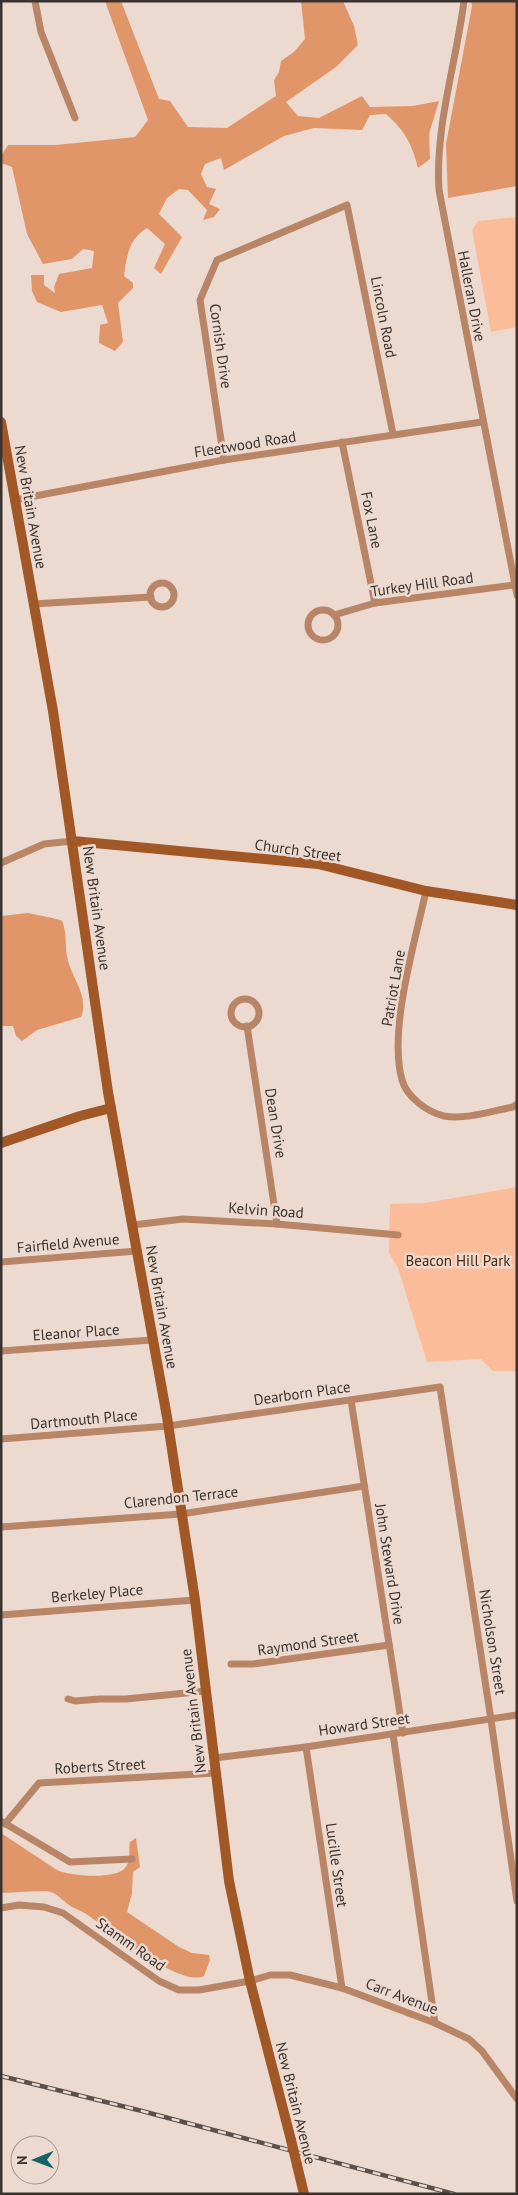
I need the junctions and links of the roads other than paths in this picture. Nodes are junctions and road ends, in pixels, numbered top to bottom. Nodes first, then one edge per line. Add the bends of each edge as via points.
1 (35, 1) edge
2 (464, 1) edge
3 (75, 118) dead end
4 (347, 205) joint
5 (1, 422) edge
6 (482, 422) junction
7 (393, 434) junction
8 (342, 442) junction
9 (224, 460) junction
10 (14, 500) junction
11 (514, 585) junction
12 (517, 595) edge
13 (150, 596) dead end
14 (375, 602) junction
15 (33, 604) junction
16 (334, 615) junction
17 (73, 841) junction
18 (1, 862) edge
19 (426, 891) junction
20 (517, 905) edge
21 (247, 1026) junction
22 (517, 1104) edge
23 (111, 1108) junction
24 (1, 1143) edge
25 (277, 1224) junction
26 (133, 1225) junction
27 (398, 1235) dead end
28 (137, 1251) junction
29 (1, 1262) edge
30 (152, 1340) junction
31 (1, 1351) edge
32 (440, 1387) joint
33 (351, 1400) junction
34 (168, 1426) junction
35 (1, 1439) edge
36 (364, 1486) junction
37 (181, 1514) junction
38 (1, 1526) edge
39 (195, 1600) junction
40 (1, 1615) edge
41 (389, 1646) junction
42 (231, 1664) dead end
43 (206, 1691) junction
44 (68, 1699) dead end
45 (517, 1716) edge
46 (492, 1720) junction
47 (403, 1733) junction
48 (393, 1734) junction
49 (306, 1747) junction
50 (214, 1758) junction
51 (216, 1773) junction
52 (3, 1822) edge
53 (132, 1859) dead end
54 (517, 1901) edge
55 (1, 1908) edge
56 (250, 1981) junction
57 (342, 1988) junction
58 (435, 2023) junction
59 (516, 2096) edge
60 (304, 2194) edge

1 - 3 street via 41,32
2 - 6 street, Halleran Drive via 437,164
4 - 7 street, Lincoln Road
4 - 9 street, Cornish Drive via 217,260 200,300
5 - 10 main road, New Britain Avenue
6 - 7 street, Fleetwood Road
6 - 11 street, Halleran Drive
7 - 8 street, Fleetwood Road
8 - 9 street, Fleetwood Road
8 - 14 street, Fox Lane
9 - 10 street, Fleetwood Road
10 - 15 main road, New Britain Avenue
11 - 12 street, Halleran Drive
11 - 14 street, Turkey Hill Road
13 - 15 street
14 - 16 street, Turkey Hill Road
15 - 17 main road, New Britain Avenue
16 - 16 street, Turkey Hill Road via 321,610 312,614 308,628 313,637 322,640 331,637 338,624
17 - 18 street via 44,844
17 - 19 main road, Church Street via 318,864
17 - 23 main road, New Britain Avenue
19 - 20 main road, Church Street
19 - 22 street, Patriot Lane via 401,1006 398,1032 403,1081 426,1109 444,1116 460,1116
21 - 21 street via 257,1020 259,1011 255,1003 242,999 235,1003 232,1016 237,1024
21 - 25 street, Dean Drive
23 - 24 main road
23 - 26 main road, New Britain Avenue
25 - 26 street, Kelvin Road via 183,1219
25 - 27 street, Kelvin Road
26 - 28 main road, New Britain Avenue
28 - 29 street, Fairfield Avenue
28 - 30 main road, New Britain Avenue
30 - 31 street, Eleanor Place
30 - 34 main road, New Britain Avenue
32 - 33 street, Dearborn Place
32 - 46 street, Nicholson Street
33 - 34 street, Dearborn Place
33 - 36 street, John Steward Drive
34 - 35 street, Dartmouth Place
34 - 37 main road, New Britain Avenue
36 - 37 street, Clarendon Terrace
36 - 41 street, John Steward Drive
37 - 38 street, Clarendon Terrace
37 - 39 main road, New Britain Avenue
39 - 40 street, Berkeley Place
39 - 43 main road, New Britain Avenue
41 - 42 street, Raymond Street
41 - 47 street, John Steward Drive
43 - 44 street via 122,1699
43 - 50 main road, New Britain Avenue
45 - 46 street, Howard Street
46 - 47 street, Howard Street
46 - 54 street, Nicholson Street
47 - 48 street, Howard Street
48 - 49 street, Howard Street
48 - 58 street
49 - 50 street, Howard Street
49 - 57 street, Lucille Street
50 - 51 main road, New Britain Avenue
51 - 52 street, Roberts Street via 39,1784
51 - 56 main road, New Britain Avenue via 229,1881
52 - 53 street via 70,1862
55 - 56 street, Stamm Road via 44,1907 63,1913 159,1981 179,1990 199,1990
56 - 57 street, Carr Avenue via 290,1974
56 - 60 main road, New Britain Avenue, bridge
57 - 58 street, Carr Avenue
58 - 59 street, Carr Avenue via 476,2045

